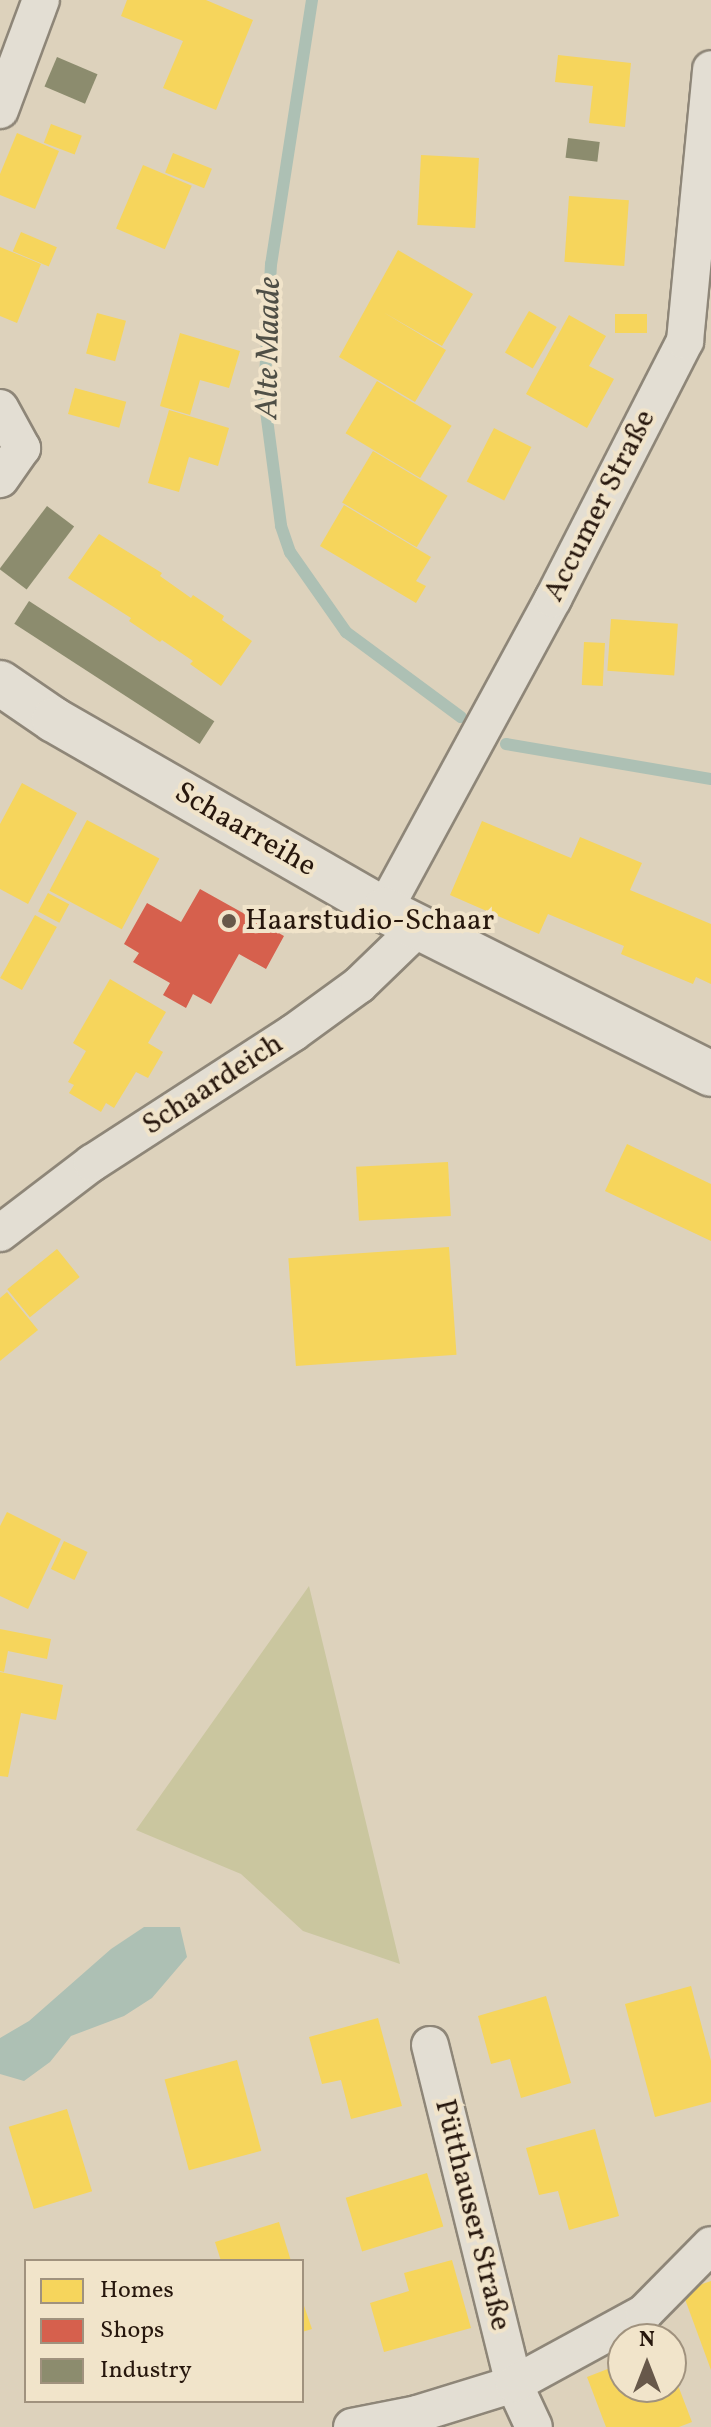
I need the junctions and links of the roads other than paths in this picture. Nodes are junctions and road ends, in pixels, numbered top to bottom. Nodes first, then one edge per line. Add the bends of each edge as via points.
1 (41, 0) edge
2 (711, 69) edge
3 (0, 110) edge
4 (698, 345) edge
5 (0, 408) edge
6 (0, 479) edge
7 (0, 683) edge
8 (401, 919) junction
9 (711, 1074) edge
10 (0, 1233) edge
11 (430, 2045) dead end
12 (711, 2245) edge
13 (514, 2384) junction
14 (352, 2427) edge
15 (534, 2427) edge

1 - 3 street
2 - 4 street, Accumer Straße
4 - 8 street, Accumer Straße via 553,599
5 - 6 street via 22,448
7 - 8 main road, Schaarreihe via 54,720
8 - 9 main road, Schaarreihe
8 - 10 street, Schaardeich via 348,993 92,1163
11 - 13 street, Pütthauser Straße
12 - 13 street via 644,2313
13 - 14 street via 417,2414
13 - 15 street, Pütthauser Straße

